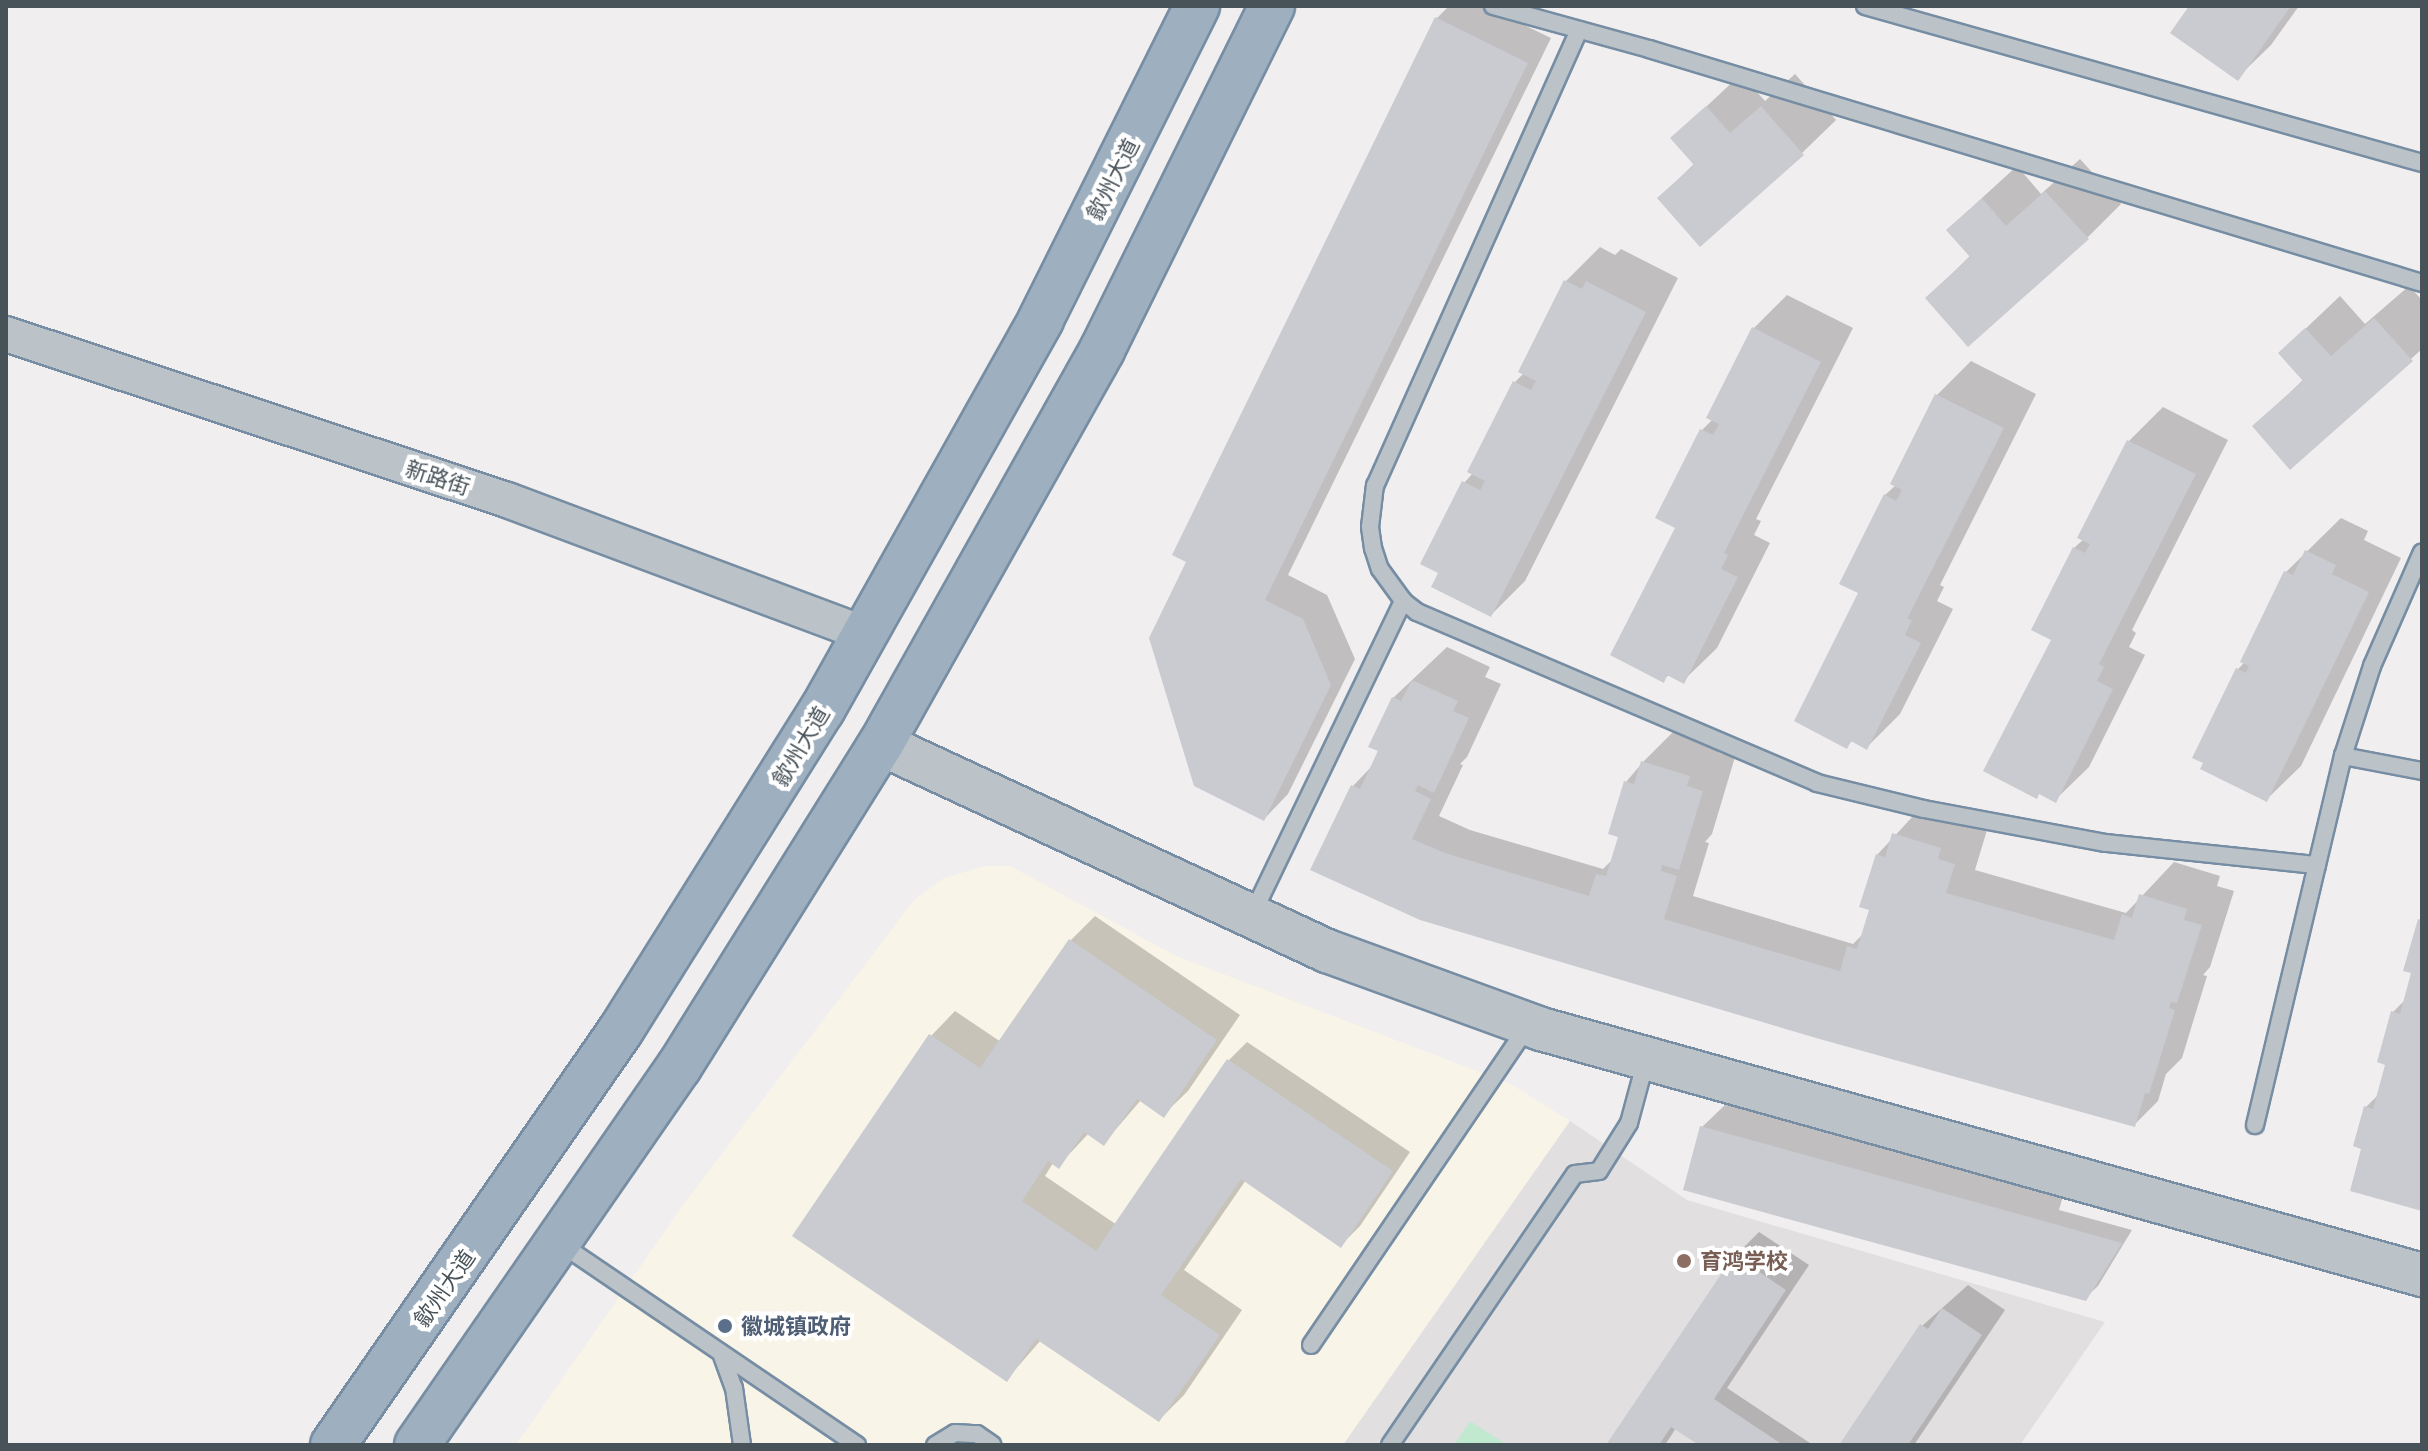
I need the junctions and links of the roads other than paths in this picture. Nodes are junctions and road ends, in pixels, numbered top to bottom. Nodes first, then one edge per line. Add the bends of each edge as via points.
1 (1197, 6) edge
2 (1272, 6) edge
3 (1493, 6) edge
4 (1865, 6) edge
5 (1579, 30) junction
6 (2422, 163) edge
7 (2422, 283) edge
8 (6, 334) edge
9 (2422, 552) edge
10 (1403, 601) junction
11 (866, 634) junction
12 (881, 744) junction
13 (2343, 756) junction
14 (2422, 771) edge
15 (2317, 865) junction
16 (1251, 917) junction
17 (1528, 1025) junction
18 (1646, 1060) junction
19 (2255, 1125) dead end
20 (559, 1243) junction
21 (2422, 1275) edge
22 (1311, 1345) dead end
23 (721, 1353) junction
24 (333, 1445) edge
25 (417, 1445) edge
26 (742, 1445) edge
27 (857, 1445) edge
28 (935, 1445) edge
29 (993, 1445) edge
30 (1390, 1445) edge

1 - 11 highway, 歙州大道 via 1041,319
2 - 12 highway via 1102,350
3 - 5 lane
4 - 6 lane
5 - 7 lane
5 - 10 lane via 1375,485 1373,548 1380,569
8 - 11 street, 新路街 via 507,500
9 - 13 lane via 2372,666
10 - 15 lane via 1417,612 1817,783 2106,843
10 - 16 lane
11 - 24 highway, 歙州大道 via 621,1030
12 - 16 street
12 - 20 highway via 696,1041
13 - 14 lane
13 - 15 lane
15 - 19 lane
16 - 17 street
17 - 18 street
17 - 22 lane
18 - 21 street
18 - 30 lane via 1629,1123 1599,1171 1575,1174
20 - 23 lane
20 - 25 highway
23 - 26 lane via 734,1388
23 - 27 lane
28 - 29 lane via 955,1433 977,1434

